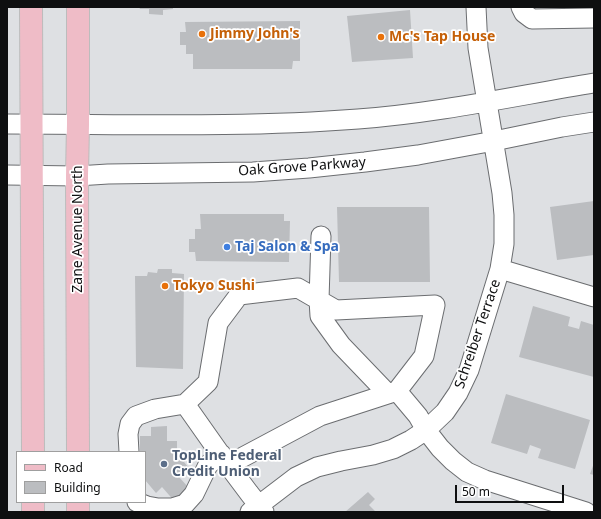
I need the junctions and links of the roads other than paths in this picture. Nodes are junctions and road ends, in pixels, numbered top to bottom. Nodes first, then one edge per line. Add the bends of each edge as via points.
1 (31, 7) edge
2 (78, 7) edge
3 (476, 7) edge
4 (521, 7) edge
5 (594, 18) edge
6 (594, 82) edge
7 (486, 102) junction
8 (594, 122) edge
9 (7, 124) edge
10 (31, 124) junction
11 (78, 124) junction
12 (494, 141) junction
13 (7, 175) edge
14 (32, 175) junction
15 (77, 176) junction
16 (321, 236) dead end
17 (500, 269) junction
18 (594, 296) edge
19 (319, 300) junction
20 (393, 392) junction
21 (184, 404) junction
22 (426, 430) junction
23 (33, 451) edge
24 (78, 451) edge
25 (128, 451) edge
26 (225, 459) junction
27 (140, 503) edge
28 (258, 510) edge
29 (586, 512) edge

1 - 10 main road
2 - 11 main road, Zane Avenue North
3 - 7 street, Schreiber Terrace via 478,48
4 - 5 street via 532,19
6 - 7 street
7 - 11 street via 412,114 309,123
7 - 12 street, Schreiber Terrace
8 - 12 street, Oak Grove Parkway
9 - 10 street
10 - 11 street
10 - 14 main road
11 - 15 main road, Zane Avenue North
12 - 15 street, Oak Grove Parkway via 418,155 310,168 253,172
12 - 17 street, Schreiber Terrace via 504,215 504,244
13 - 14 street, Oak Grove Parkway
14 - 15 street, Oak Grove Parkway
14 - 23 main road
15 - 24 main road, Zane Avenue North
16 - 19 street
17 - 18 street
17 - 22 street, Schreiber Terrace via 469,370 445,412
19 - 20 street via 320,316 341,345
19 - 20 street via 336,310 436,305 424,356
19 - 21 street via 298,288 239,295 218,323 208,382
20 - 22 street via 418,416
20 - 26 street via 320,416
21 - 25 street via 155,409 136,416 130,424
21 - 26 street
22 - 28 street, Schreiber Terrace via 393,449 341,461 296,477
22 - 29 street via 440,448 467,472
26 - 27 street via 208,465 194,494 185,504 172,508 158,508
26 - 28 street

